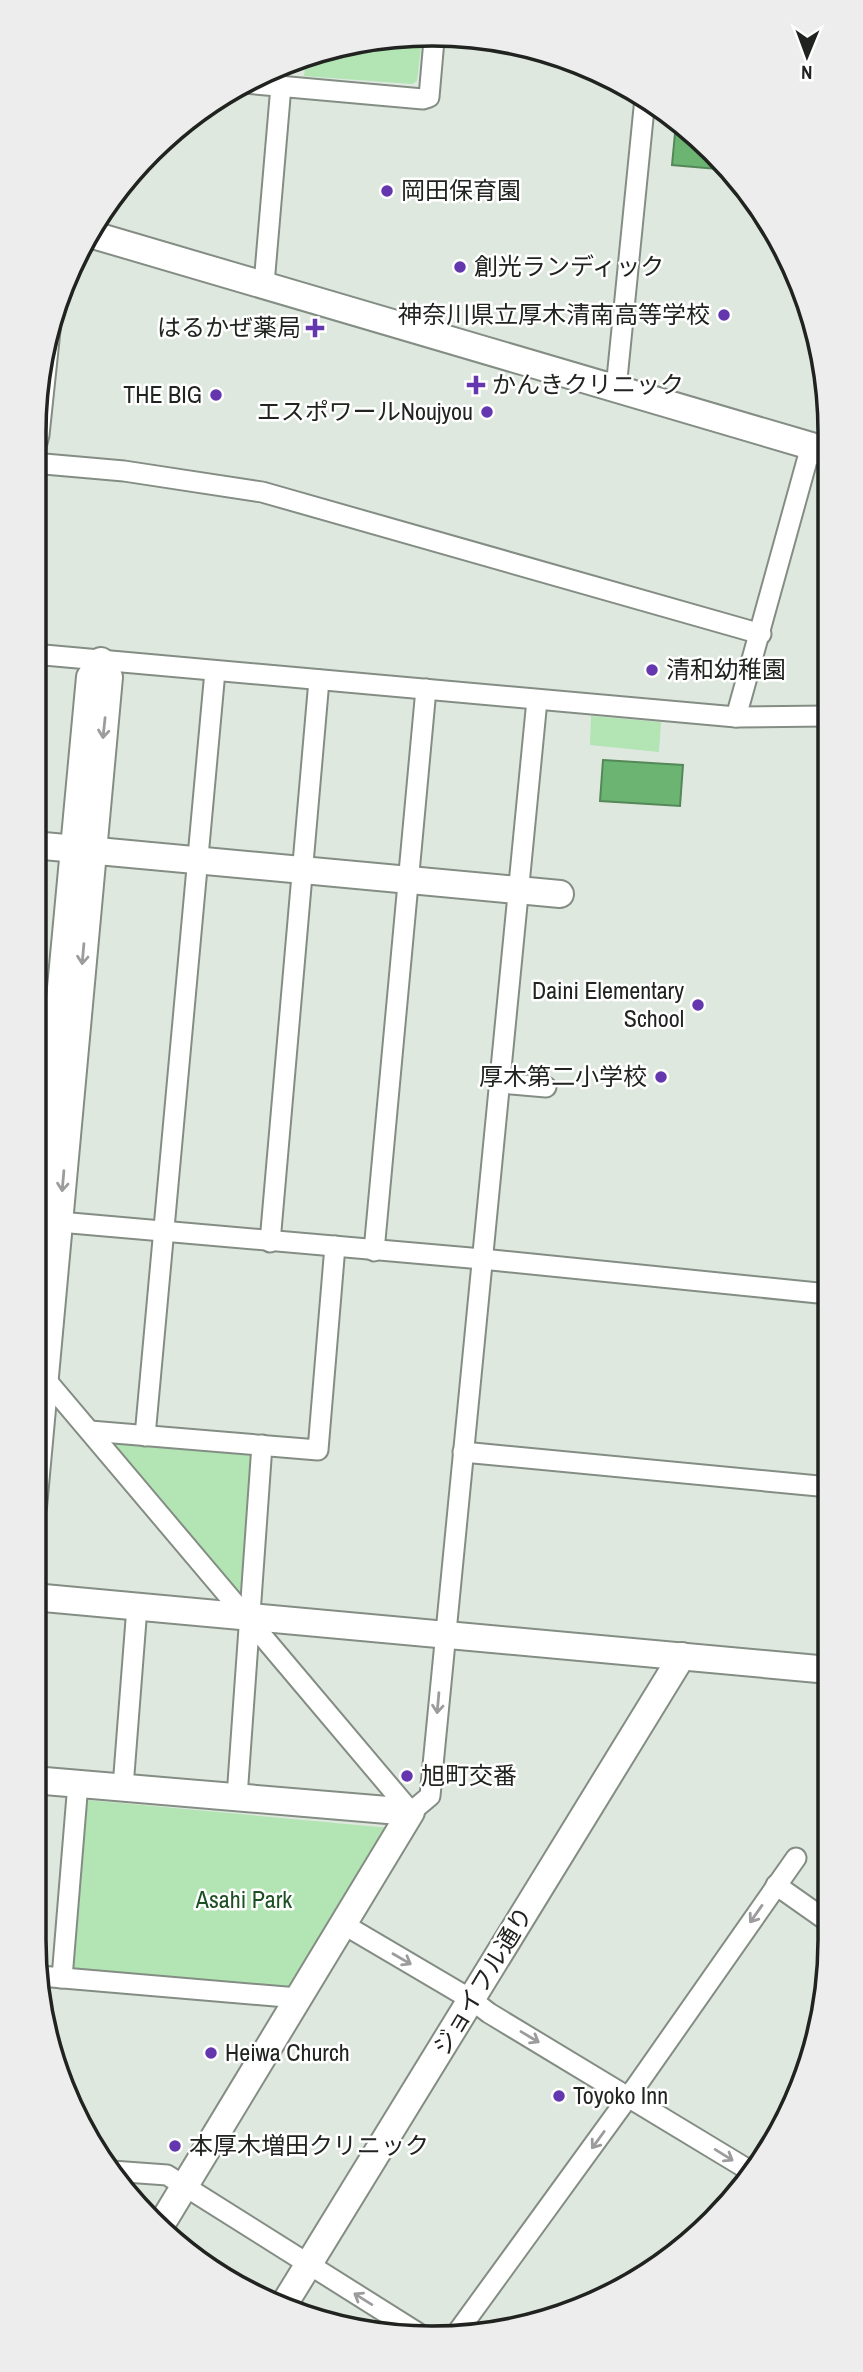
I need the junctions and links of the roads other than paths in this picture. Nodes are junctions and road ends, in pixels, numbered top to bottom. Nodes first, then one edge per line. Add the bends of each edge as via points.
1 (433, 46) edge
2 (262, 84) edge
3 (281, 86) junction
4 (644, 110) edge
5 (98, 236) edge
6 (264, 284) junction
7 (616, 389) junction
8 (818, 450) edge
9 (818, 453) edge
10 (46, 462) edge
11 (761, 634) junction
12 (46, 655) edge
13 (102, 661) junction
14 (215, 671) junction
15 (319, 680) junction
16 (426, 689) junction
17 (537, 700) junction
18 (818, 716) edge
19 (736, 717) junction
20 (46, 846) edge
21 (83, 849) junction
22 (198, 860) junction
23 (303, 869) junction
24 (408, 879) junction
25 (517, 888) junction
26 (560, 894) dead end
27 (501, 1083) junction
28 (546, 1087) dead end
29 (46, 1202) edge
30 (46, 1221) edge
31 (163, 1230) junction
32 (270, 1242) junction
33 (335, 1246) junction
34 (374, 1251) junction
35 (482, 1259) junction
36 (818, 1293) edge
37 (46, 1379) edge
38 (90, 1432) junction
39 (145, 1436) junction
40 (262, 1445) junction
41 (463, 1452) junction
42 (818, 1485) edge
43 (46, 1598) edge
44 (137, 1606) junction
45 (250, 1619) junction
46 (444, 1634) junction
47 (682, 1656) junction
48 (818, 1669) edge
49 (46, 1781) edge
50 (78, 1783) junction
51 (123, 1787) junction
52 (237, 1797) junction
53 (411, 1812) junction
54 (796, 1858) dead end
55 (776, 1885) junction
56 (818, 1915) edge
57 (343, 1924) junction
58 (47, 1977) edge
59 (62, 1978) junction
60 (298, 1998) junction
61 (472, 2000) junction
62 (629, 2096) junction
63 (744, 2167) edge
64 (123, 2172) edge
65 (183, 2186) junction
66 (165, 2219) edge
67 (308, 2265) junction
68 (288, 2298) edge
69 (462, 2325) edge
70 (407, 2326) edge

1 - 3 street via 429,97 423,99
2 - 3 street
3 - 6 street
4 - 7 street
5 - 6 street
6 - 7 street
7 - 8 street
9 - 11 street
10 - 11 street via 262,492
11 - 19 street
12 - 13 street
13 - 14 street
13 - 21 street via 90,677
14 - 15 street
14 - 22 street
15 - 16 street
15 - 23 street
16 - 17 street
16 - 24 street
17 - 19 street
17 - 25 street
18 - 19 street
20 - 21 street
21 - 22 street
21 - 29 street
22 - 23 street
22 - 31 street
23 - 24 street
23 - 32 street
24 - 25 street
24 - 34 street
25 - 26 street
25 - 27 street
27 - 28 street
27 - 35 street
30 - 31 street
31 - 32 street
31 - 39 street
32 - 33 street
33 - 34 street
33 - 40 street via 318,1450
34 - 35 street
35 - 36 street
35 - 41 street
37 - 38 street
38 - 39 street
38 - 45 street
39 - 40 street
40 - 45 street
41 - 42 street
41 - 46 street
43 - 44 street
44 - 45 street
44 - 51 street
45 - 46 street
45 - 52 street
45 - 53 street
46 - 47 street
46 -> 53 street via 430,1796
47 - 48 street
47 - 61 street, ジョイフル通り
49 - 50 street
50 - 51 street
50 - 59 street
51 - 52 street
52 - 53 street
53 - 57 street
54 - 55 street
55 - 56 street
55 -> 62 street
57 - 60 street
57 -> 61 street
58 - 59 street
59 - 60 street
60 - 65 street
61 -> 62 street
61 - 67 street, ジョイフル通り
62 -> 63 street
62 -> 69 street
64 - 65 street via 167,2175
65 - 66 street
65 - 67 street
67 - 68 street, ジョイフル通り
70 -> 67 street

